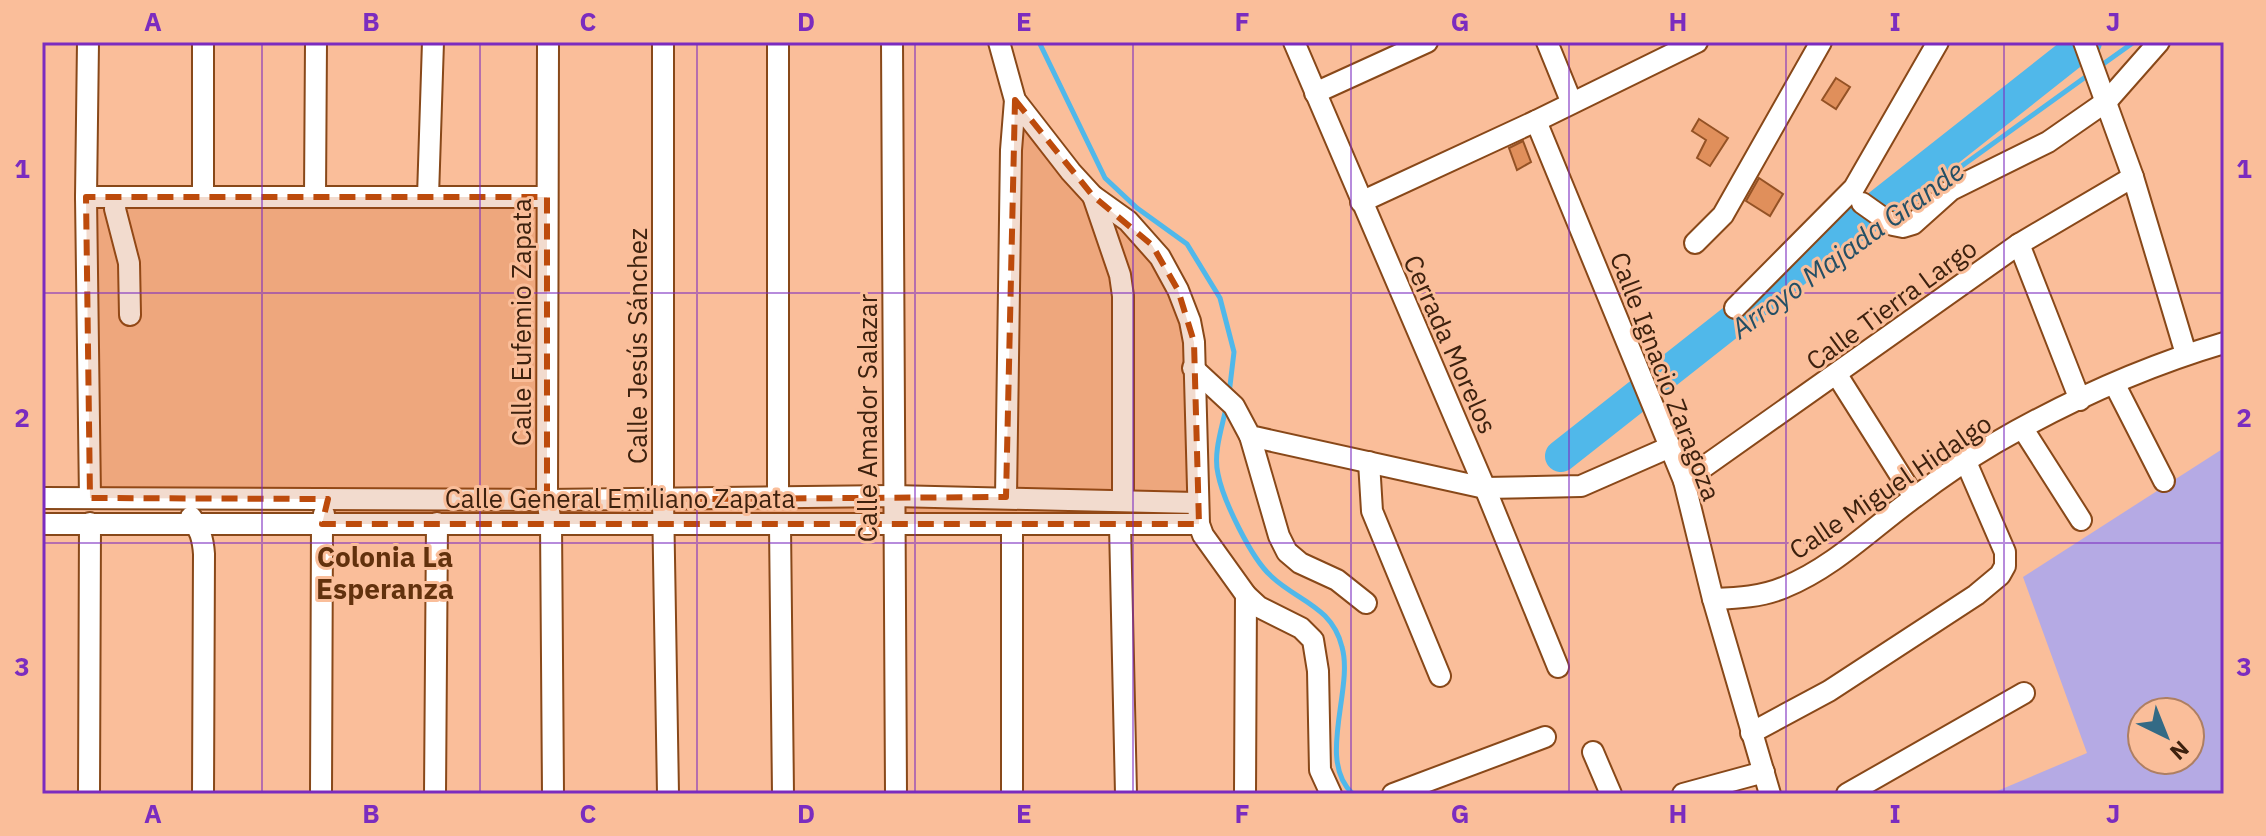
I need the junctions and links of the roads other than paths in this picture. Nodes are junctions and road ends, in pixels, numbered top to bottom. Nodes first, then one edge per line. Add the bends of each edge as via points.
1 (88, 42) edge
2 (203, 42) edge
3 (316, 42) edge
4 (433, 42) edge
5 (548, 42) edge
6 (663, 42) edge
7 (778, 42) edge
8 (892, 42) edge
9 (999, 42) edge
10 (1294, 42) edge
11 (1427, 42) edge
12 (1547, 42) edge
13 (1697, 42) edge
14 (1821, 42) edge
15 (1938, 42) edge
16 (2084, 42) edge
17 (2159, 42) edge
18 (1663, 49) edge
19 (1315, 93) junction
20 (1015, 100) junction
21 (1571, 101) junction
22 (2107, 101) junction
23 (1536, 121) junction
24 (2133, 177) junction
25 (315, 195) junction
26 (203, 196) junction
27 (428, 196) junction
28 (1093, 196) junction
29 (86, 197) junction
30 (116, 197) junction
31 (547, 197) junction
32 (1361, 202) junction
33 (1862, 203) dead end
34 (1695, 243) dead end
35 (2019, 244) junction
36 (1735, 308) dead end
37 (130, 315) dead end
38 (2224, 343) edge
39 (2186, 354) junction
40 (1193, 368) junction
41 (1837, 375) junction
42 (2115, 385) junction
43 (2080, 400) junction
44 (2023, 429) junction
45 (1250, 436) junction
46 (1670, 447) junction
47 (1369, 462) junction
48 (1966, 462) junction
49 (1684, 481) junction
50 (2164, 481) dead end
51 (1485, 488) junction
52 (893, 496) junction
53 (778, 497) junction
54 (1006, 497) junction
55 (1914, 497) junction
56 (42, 498) edge
57 (90, 498) junction
58 (174, 498) junction
59 (327, 499) junction
60 (663, 499) junction
61 (547, 500) junction
62 (1123, 500) junction
63 (1196, 503) junction
64 (2081, 520) dead end
65 (90, 523) junction
66 (437, 523) junction
67 (551, 523) junction
68 (42, 524) edge
69 (322, 524) junction
70 (665, 524) junction
71 (893, 524) junction
72 (1012, 524) junction
73 (1199, 524) junction
74 (197, 525) junction
75 (1120, 525) junction
76 (780, 526) junction
77 (1246, 595) junction
78 (1713, 599) junction
79 (1366, 603) dead end
80 (1558, 667) dead end
81 (1440, 676) dead end
82 (2024, 693) dead end
83 (1751, 733) junction
84 (1545, 737) dead end
85 (1593, 752) dead end
86 (1764, 772) junction
87 (89, 794) edge
88 (203, 794) edge
89 (321, 794) edge
90 (435, 794) edge
91 (553, 794) edge
92 (668, 794) edge
93 (783, 794) edge
94 (896, 794) edge
95 (1012, 794) edge
96 (1126, 794) edge
97 (1245, 794) edge
98 (1331, 794) edge
99 (1393, 794) edge
100 (1611, 794) edge
101 (1683, 794) edge
102 (1770, 794) edge
103 (1847, 794) edge

1 - 29 street
2 - 26 street
3 - 25 street
4 - 27 street
5 - 31 street, Calle Eufemio Zapata
6 - 60 street, Calle Jesús Sánchez
7 - 53 street
8 - 52 street, Calle Amador Salazar
9 - 20 street
10 - 19 street, Cerrada Morelos
11 - 19 street
12 - 21 street
13 - 18 street
14 - 34 street via 1723,215
15 - 36 street via 1854,188
16 - 22 street
17 - 22 street
18 - 21 street
19 - 32 street, Cerrada Morelos
20 - 28 street
20 - 54 street
21 - 23 street
22 - 24 street
22 - 33 street via 2048,142 1951,190 1913,224 1893,225
23 - 32 street
23 - 46 street, Calle Ignacio Zaragoza
24 - 35 street, Calle Tierra Largo
24 - 39 street
25 - 26 street
25 - 27 street
26 - 30 street
27 - 31 street
28 - 40 street via 1128,221 1160,257 1190,321
28 - 62 street via 1123,296
29 - 30 street
29 - 57 street
30 - 37 street via 129,263
31 - 61 street, Calle Eufemio Zapata
32 - 51 street, Cerrada Morelos
35 - 41 street, Calle Tierra Largo
35 - 43 street
38 - 39 street, Calle Miguel Hidalgo
39 - 42 street, Calle Miguel Hidalgo
40 - 45 street via 1234,406
40 - 63 street
41 - 49 street, Calle Tierra Largo
41 - 55 street
42 - 43 street, Calle Miguel Hidalgo
42 - 50 street
43 - 44 street, Calle Miguel Hidalgo
44 - 48 street, Calle Miguel Hidalgo
44 - 64 street
45 - 47 street
45 - 79 street via 1287,552
46 - 49 street, Calle Ignacio Zaragoza
46 - 51 street via 1581,486
47 - 51 street
47 - 81 street via 1372,511
48 - 55 street, Calle Miguel Hidalgo
48 - 83 street via 2005,552 2005,566 1992,583 1829,691
49 - 78 street, Calle Ignacio Zaragoza
51 - 80 street, Cerrada Morelos
52 - 53 street, Calle General Emiliano Zapata
52 - 54 street, Calle General Emiliano Zapata
52 - 71 street, Calle Amador Salazar
53 - 60 street, Calle General Emiliano Zapata
54 - 62 street, Calle General Emiliano Zapata
55 - 78 street, Calle Miguel Hidalgo via 1825,566 1785,587 1756,596
56 - 57 street, Calle General Emiliano Zapata
57 - 58 street, Calle General Emiliano Zapata
58 - 59 street, Calle General Emiliano Zapata
58 - 74 street
59 - 61 street, Calle General Emiliano Zapata
59 - 69 street
60 - 61 street, Calle General Emiliano Zapata
60 - 70 street, Calle Jesús Sánchez
61 - 67 street, Calle Eufemio Zapata
62 - 63 street, Calle General Emiliano Zapata
63 - 73 street
65 - 68 street, Calle General Emiliano Zapata
65 - 74 street, Calle General Emiliano Zapata
65 - 87 street
66 - 67 street, Calle General Emiliano Zapata
66 - 69 street, Calle General Emiliano Zapata
66 - 90 street
67 - 70 street, Calle General Emiliano Zapata
67 - 91 street, Calle Eufemio Zapata
69 - 74 street, Calle General Emiliano Zapata
69 - 89 street
70 - 76 street, Calle General Emiliano Zapata
70 - 92 street, Calle Jesús Sánchez
71 - 72 street, Calle General Emiliano Zapata
71 - 76 street, Calle General Emiliano Zapata
71 - 94 street, Calle Amador Salazar
72 - 75 street, Calle General Emiliano Zapata
72 - 95 street
73 - 75 street, Calle General Emiliano Zapata
73 - 77 street
74 - 88 street via 204,554
75 - 96 street
76 - 93 street
77 - 97 street
77 - 98 street via 1301,628 1316,646 1319,762
78 - 83 street, Calle Ignacio Zaragoza
82 - 103 street
83 - 86 street, Calle Ignacio Zaragoza
84 - 99 street
85 - 100 street
86 - 101 street
86 - 102 street, Calle Ignacio Zaragoza

